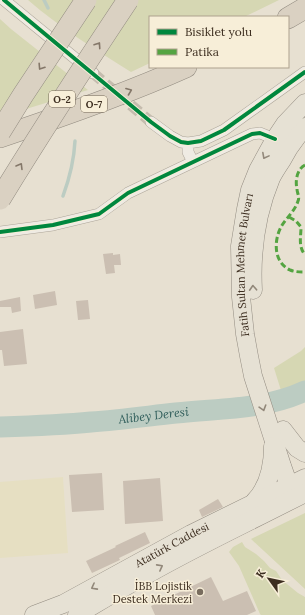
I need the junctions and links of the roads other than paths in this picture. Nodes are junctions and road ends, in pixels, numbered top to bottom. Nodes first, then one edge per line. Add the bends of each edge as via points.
1 (4, 0) edge
2 (86, 0) edge
3 (128, 0) edge
4 (305, 8) edge
5 (289, 17) edge
6 (184, 68) edge
7 (305, 72) edge
8 (93, 73) tunnel mouth
9 (305, 103) edge
10 (152, 122) tunnel mouth
11 (305, 127) edge
12 (0, 132) edge
13 (0, 137) edge
14 (275, 139) junction
15 (188, 143) junction
16 (193, 162) junction
17 (0, 199) edge
18 (0, 232) edge
19 (259, 372) junction
20 (278, 430) junction
21 (305, 453) edge
22 (300, 487) edge
23 (256, 510) junction
24 (114, 592) junction
25 (43, 614) edge
26 (77, 615) edge
27 (99, 615) edge

1 - 8 street
2 -> 12 highway, bridge
17 -> 3 highway, O-2, bridge
4 - 5 highway
13 -> 6 highway, O-7 via 64,116
7 - 15 street via 224,130 201,141
9 - 14 main road, Fatih Sultan Mehmet Bulvarı
10 - 15 street via 170,136
19 -> 11 main road, Fatih Sultan Mehmet Bulvarı via 254,295 255,232 262,202 272,177 286,152
14 - 16 street via 260,133 252,134
14 -> 19 main road, Fatih Sultan Mehmet Bulvarı via 250,190 240,246 245,334
15 - 16 street via 188,152
16 - 18 street via 128,193 100,214 53,225
19 - 20 main road, Fatih Sultan Mehmet Bulvarı
20 - 21 main road
20 - 22 main road, Fatih Sultan Mehmet Bulvarı
20 - 23 main road via 268,479
22 - 23 main road, Atatürk Caddesi
24 -> 23 main road, Atatürk Caddesi via 208,542
23 -> 25 main road, Atatürk Caddesi via 192,534
24 - 26 main road, Atatürk Caddesi
24 - 27 main road

